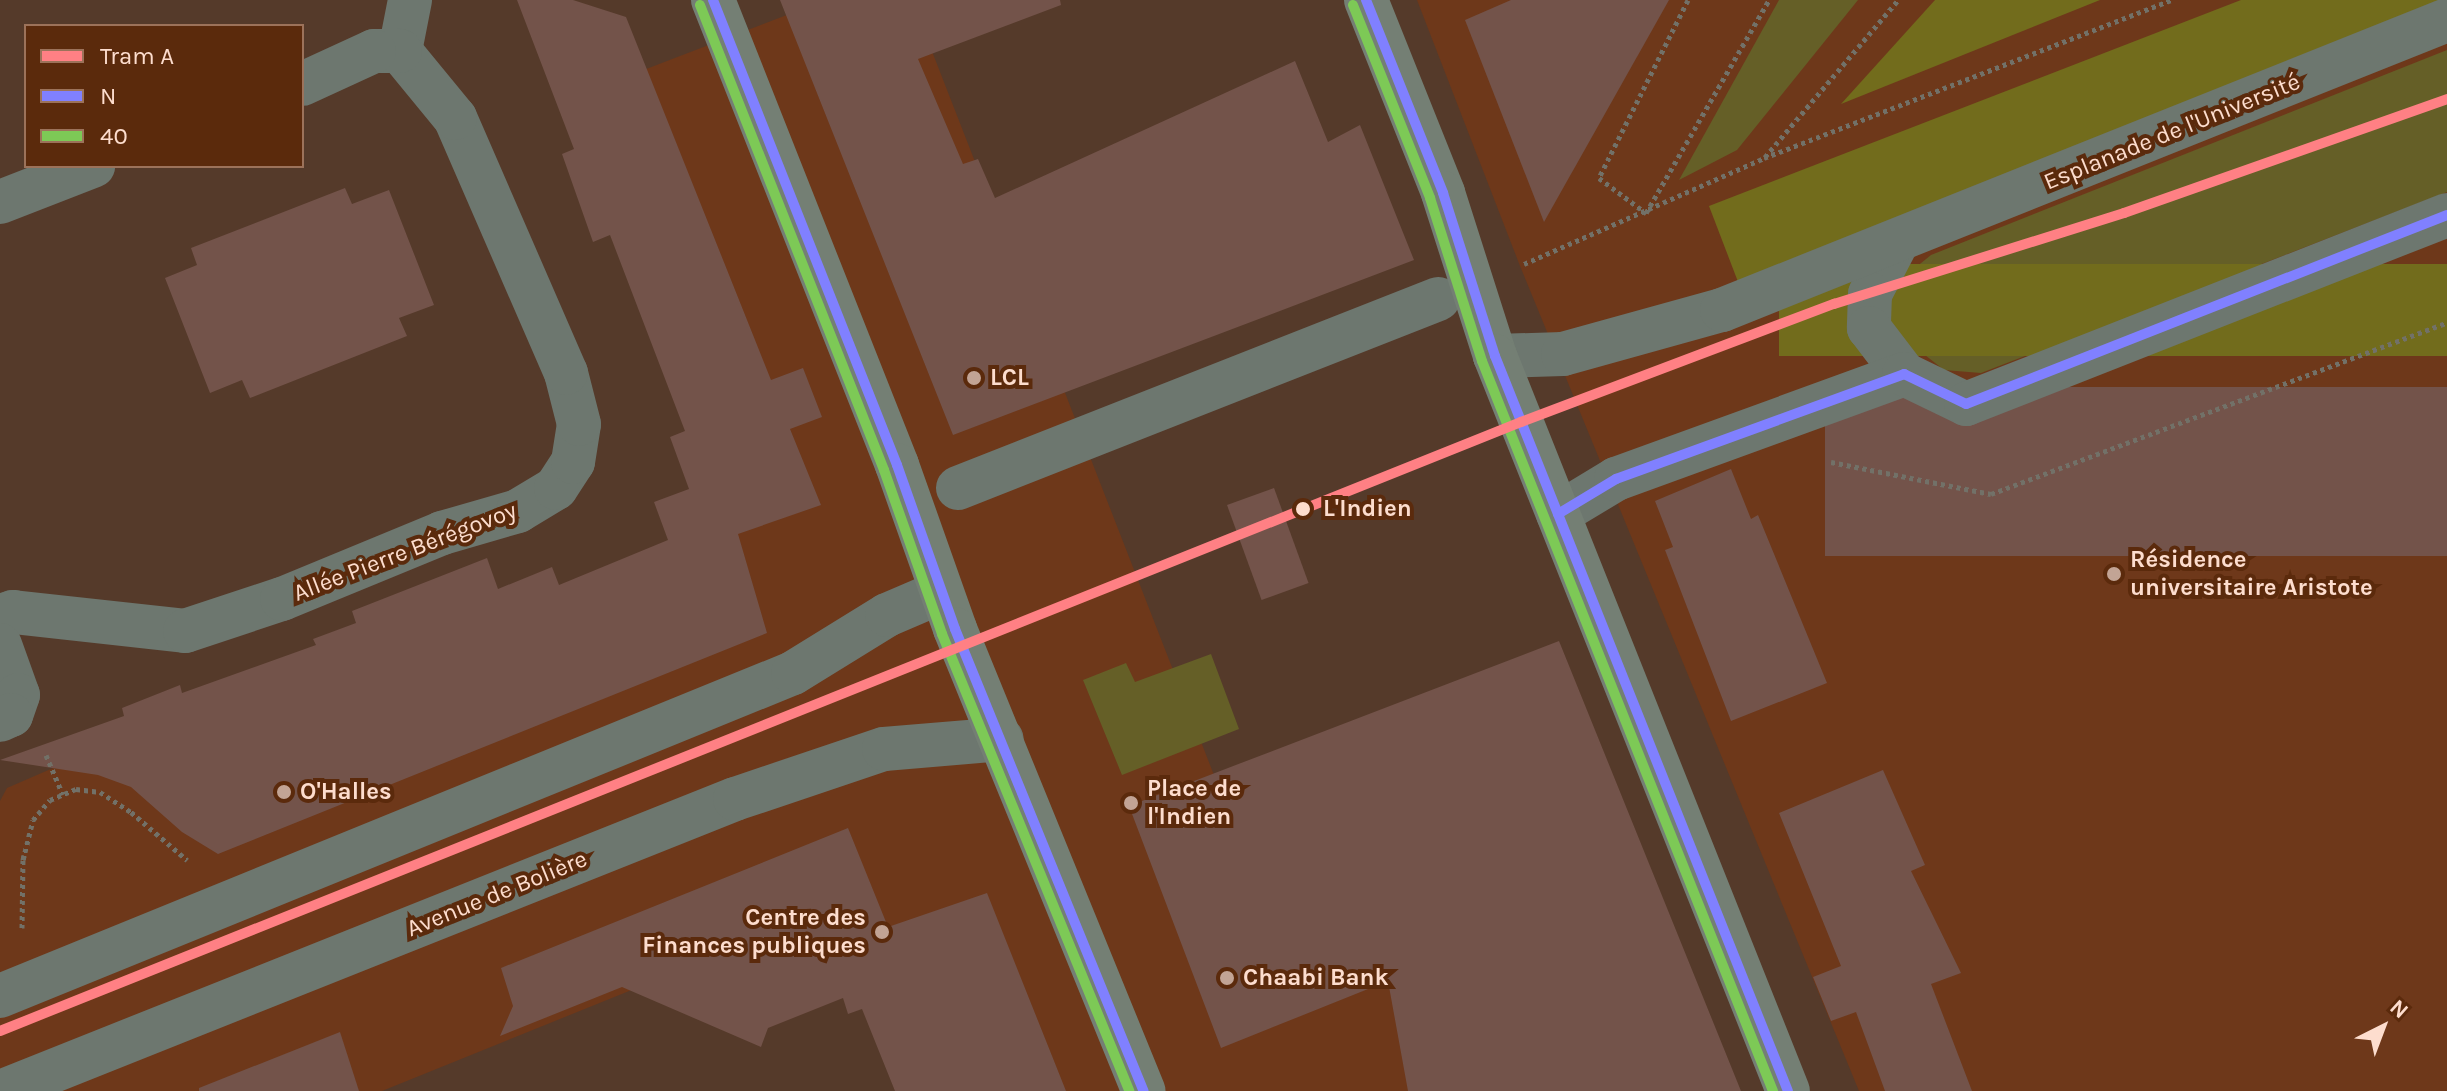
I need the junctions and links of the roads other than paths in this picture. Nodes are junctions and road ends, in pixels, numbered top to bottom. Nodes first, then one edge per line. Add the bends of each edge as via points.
1 (410, 0) edge
2 (713, 0) edge
3 (1366, 0) edge
4 (2447, 20) edge
5 (400, 51) junction
6 (304, 83) edge
7 (88, 168) edge
8 (0, 202) edge
9 (2447, 215) edge
10 (1896, 244) junction
11 (1438, 299) dead end
12 (1495, 356) junction
13 (1904, 374) junction
14 (958, 488) dead end
15 (1558, 514) junction
16 (941, 592) junction
17 (0, 616) edge
18 (0, 645) edge
19 (6, 718) edge
20 (1002, 739) junction
21 (0, 996) edge
22 (3, 1091) edge
23 (1144, 1091) edge
24 (1788, 1091) edge

1 - 5 street
2 - 16 main road via 891,450
3 - 12 main road via 1443,193
4 - 10 street, Esplanade de l'Université
5 - 6 street via 374,51
5 - 17 street, Allée Pierre Bérégovoy via 455,118 566,373 579,424 573,462 556,488 518,511 442,533 282,599 185,631 13,612
7 - 8 street
9 - 13 street via 1966,404
10 - 12 street, Esplanade de l'Université via 1722,310 1563,354
10 - 13 street via 1870,294 1869,328
11 - 14 street
12 - 15 main road
13 - 15 street via 1616,479
15 - 24 main road
16 - 20 main road
16 - 21 street via 887,615 793,673
18 - 19 street via 18,695
20 - 22 street, Avenue de Bolière via 884,749 735,799
20 - 23 main road

